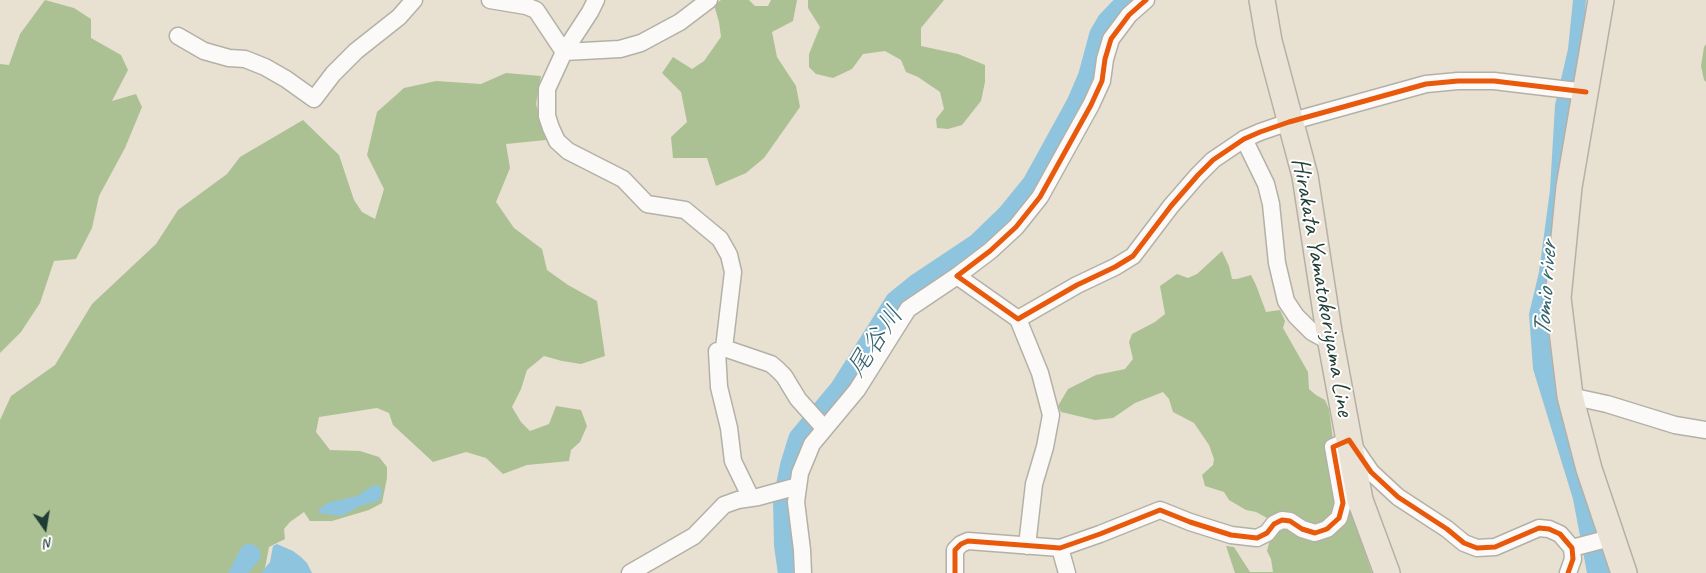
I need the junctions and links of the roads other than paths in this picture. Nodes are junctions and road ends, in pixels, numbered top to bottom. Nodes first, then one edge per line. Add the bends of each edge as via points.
1 (414, 0) edge
2 (490, 0) edge
3 (596, 0) edge
4 (710, 0) edge
5 (1146, 0) edge
6 (1262, 0) edge
7 (1601, 0) edge
8 (178, 36) dead end
9 (564, 52) junction
10 (1586, 92) junction
11 (1290, 122) junction
12 (1244, 139) junction
13 (957, 276) junction
14 (1018, 319) junction
15 (1330, 342) junction
16 (717, 351) dead end
17 (1570, 396) junction
18 (824, 428) junction
19 (1706, 430) edge
20 (1349, 440) junction
21 (798, 486) junction
22 (751, 498) junction
23 (1608, 539) junction
24 (1027, 546) junction
25 (1060, 548) junction
26 (1575, 548) junction
27 (630, 573) edge
28 (803, 573) edge
29 (955, 573) edge
30 (1067, 573) edge
31 (1387, 573) edge
32 (1568, 573) edge
33 (1624, 573) edge

1 - 8 street via 399,17 356,51 314,99 265,67 245,59 204,51
2 - 9 street via 536,10
3 - 9 street
4 - 9 street via 680,22 641,43 620,49
5 - 13 street via 1111,39 1102,81 1040,197 1016,227
6 - 11 main road, Hirakata Yamatokoriyama Line
7 - 10 main road
9 - 18 street via 547,89 548,116 557,140 568,151 623,179 647,204 685,210 720,239 729,254 733,272 724,348 778,369 798,399
10 - 11 street via 1494,80 1426,84
10 - 17 main road via 1569,187 1558,298
11 - 12 street
11 - 15 main road, Hirakata Yamatokoriyama Line via 1305,176
12 - 14 street via 1198,175 1133,256
12 - 15 street via 1266,184 1286,301 1312,332
13 - 14 street
13 - 18 street via 908,309 857,390
14 - 24 street via 1040,373 1051,415 1034,484
15 - 20 main road, Hirakata Yamatokoriyama Line
16 - 22 street via 719,386 733,461
17 - 19 street via 1675,425
17 - 23 main road
18 - 21 street via 812,444
20 - 25 street via 1332,447 1343,503 1339,518 1315,533 1282,520 1256,538 1231,535 1160,510
20 - 26 street via 1372,472 1398,497 1464,542 1477,548 1495,547 1544,528 1560,534
20 - 31 main road, Hirakata Yamatokoriyama Line via 1360,500
21 - 22 street
21 - 28 street via 796,502
22 - 27 street via 724,505 694,536
23 - 26 street
23 - 33 main road
24 - 25 street
24 - 29 street via 968,541 955,550
25 - 30 street
26 - 32 street

